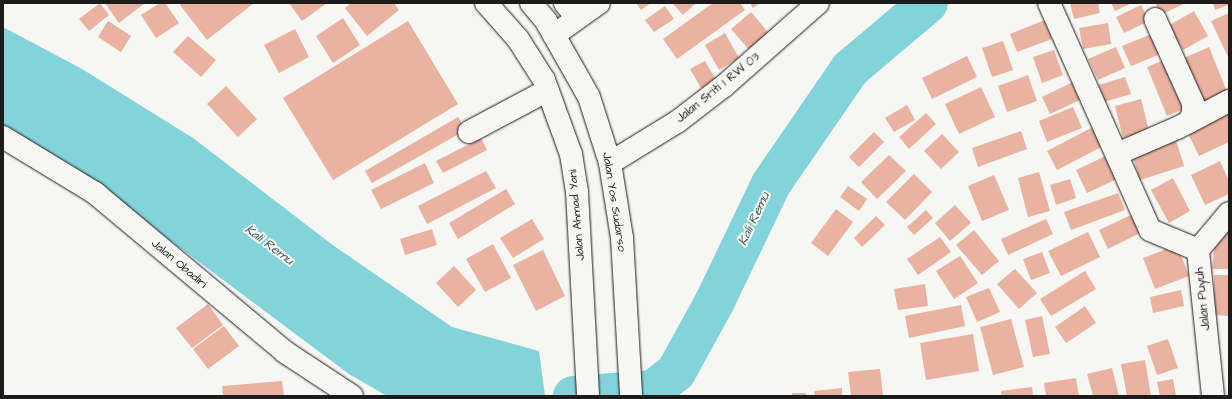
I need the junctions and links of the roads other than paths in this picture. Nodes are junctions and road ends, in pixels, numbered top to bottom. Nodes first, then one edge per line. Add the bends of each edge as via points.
1 (486, 3) edge
2 (531, 3) edge
3 (599, 3) edge
4 (818, 3) edge
5 (1049, 3) edge
6 (571, 11) edge
7 (1155, 19) dead end
8 (550, 28) junction
9 (518, 39) junction
10 (548, 90) junction
11 (1229, 101) edge
12 (1189, 122) junction
13 (469, 132) dead end
14 (3, 137) edge
15 (1117, 154) junction
16 (610, 163) junction
17 (1229, 213) edge
18 (1198, 250) junction
19 (352, 396) edge
20 (588, 396) edge
21 (631, 396) edge
22 (1213, 396) edge

1 - 9 main road, Jalan Ahmad Yani
2 - 8 main road, Jalan Yos Sudarso
3 - 6 main road
4 - 16 main road, Jalan Sriti 1 RW 03 via 724,86 677,122
5 - 15 main road
6 - 8 main road
7 - 12 main road via 1193,103
8 - 9 main road
8 - 16 main road, Jalan Yos Sudarso via 589,97
9 - 10 main road, Jalan Ahmad Yani
10 - 13 main road
10 - 20 main road, Jalan Ahmad Yani via 571,154 577,192
11 - 12 main road
12 - 15 main road
14 - 19 main road, Jalan Obadiri via 95,193 285,352
15 - 18 main road via 1150,230
16 - 21 main road, Jalan Yos Sudarso via 627,309
17 - 18 main road, Jalan Puyuh
18 - 22 main road, Jalan Puyuh

